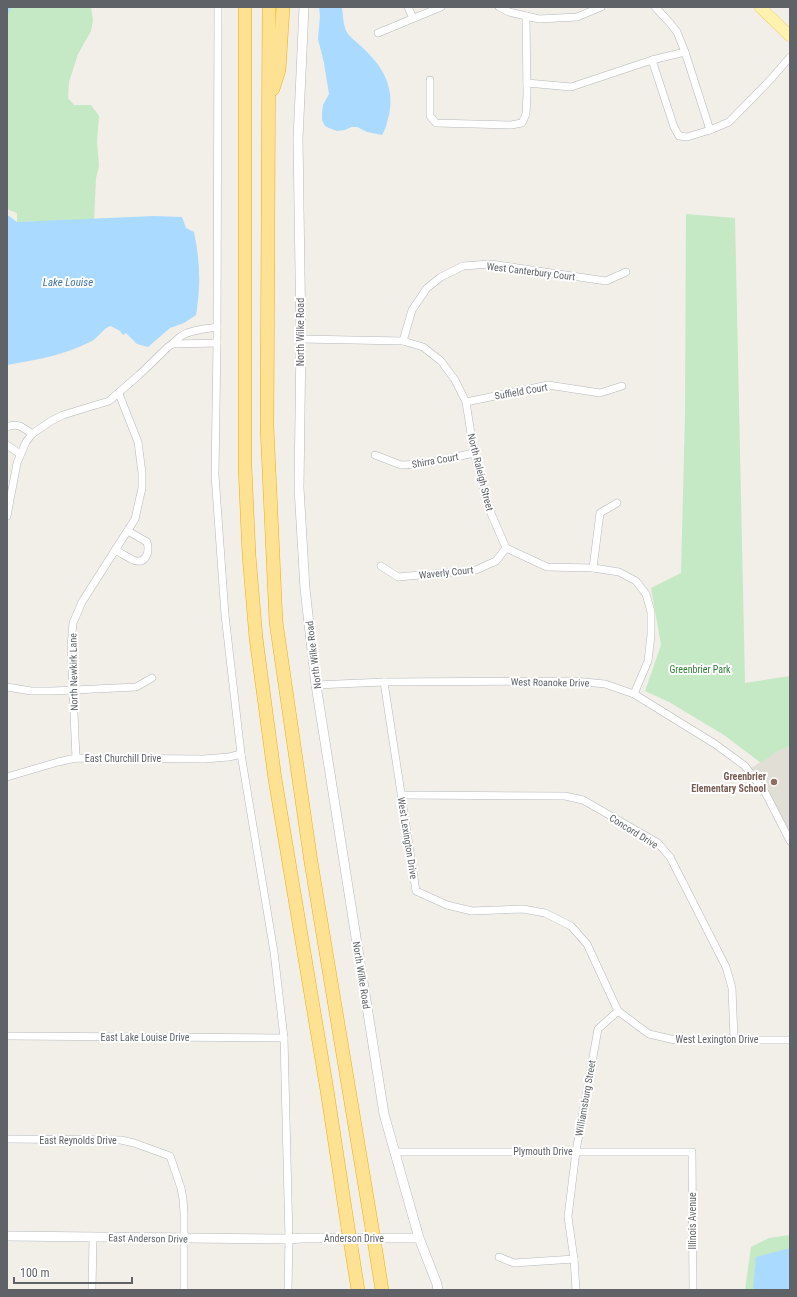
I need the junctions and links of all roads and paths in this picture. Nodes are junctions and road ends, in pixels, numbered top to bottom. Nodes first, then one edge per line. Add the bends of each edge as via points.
1 (218, 7) edge
2 (246, 7) edge
3 (269, 7) edge
4 (283, 7) edge
5 (304, 7) edge
6 (408, 7) edge
7 (441, 7) edge
8 (499, 7) edge
9 (601, 7) edge
10 (655, 7) edge
11 (760, 7) edge
12 (585, 10) edge
13 (526, 16) junction
14 (413, 18) junction
15 (378, 33) dead end
16 (790, 36) edge
17 (685, 52) junction
18 (790, 57) edge
19 (652, 60) junction
20 (430, 80) dead end
21 (527, 83) junction
22 (269, 106) junction
23 (710, 130) junction
24 (626, 272) dead end
25 (217, 327) junction
26 (301, 339) junction
27 (403, 341) junction
28 (217, 343) junction
29 (174, 344) junction
30 (622, 386) dead end
31 (119, 394) junction
32 (466, 402) junction
33 (7, 427) edge
34 (32, 434) junction
35 (7, 445) edge
36 (474, 453) junction
37 (20, 454) junction
38 (375, 455) dead end
39 (617, 503) dead end
40 (7, 516) edge
41 (128, 531) junction
42 (506, 548) junction
43 (115, 550) junction
44 (382, 566) dead end
45 (593, 568) junction
46 (152, 678) dead end
47 (384, 682) junction
48 (316, 685) junction
49 (7, 687) edge
50 (73, 690) junction
51 (634, 694) junction
52 (241, 754) junction
53 (76, 758) junction
54 (7, 777) edge
55 (402, 795) junction
56 (790, 841) edge
57 (618, 1011) junction
58 (7, 1036) edge
59 (284, 1038) junction
60 (734, 1039) junction
61 (790, 1040) edge
62 (7, 1139) edge
63 (576, 1151) junction
64 (394, 1152) junction
65 (692, 1152) joint
66 (7, 1236) edge
67 (93, 1237) junction
68 (184, 1238) junction
69 (419, 1238) junction
70 (289, 1239) junction
71 (499, 1257) dead end
72 (574, 1259) junction
73 (92, 1290) edge
74 (184, 1290) edge
75 (288, 1290) edge
76 (358, 1290) edge
77 (382, 1290) edge
78 (438, 1290) edge
79 (576, 1290) edge
80 (693, 1290) edge

1 - 25 street
2 - 76 highway, bridge via 246,467 249,555 256,638 275,779
3 - 22 highway
4 - 22 highway via 279,70
5 - 26 street, North Wilke Road via 298,139
6 - 14 street
7 - 14 street
8 - 13 street
9 - 12 street
10 - 17 street via 677,32
11 - 16 main road
12 - 13 street via 577,17 540,19
13 - 21 street
14 - 15 street
17 - 19 street
17 - 23 street
18 - 23 street via 729,122
19 - 21 street via 571,88
19 - 23 street via 677,133 687,137
20 - 21 street via 430,116 436,123 522,123 526,114
22 - 77 highway, bridge via 267,427 276,622 311,862
24 - 27 street, West Canterbury Court via 606,281 491,264 463,266 441,277 427,288 412,310
25 - 28 street
25 - 29 street via 181,336
26 - 27 street, North Raleigh Street
26 - 48 street, North Wilke Road via 299,488 305,589
27 - 32 street, North Raleigh Street via 423,347 441,361 455,380
28 - 29 street
28 - 52 street via 215,475 225,615
29 - 31 street
30 - 32 street, Suffield Court via 600,393 548,385
31 - 34 street via 110,401 57,418
31 - 41 street, North Newkirk Lane via 138,442 142,473 142,488 135,520
32 - 36 street, North Raleigh Street
33 - 34 street via 20,425
34 - 37 street
35 - 37 street
36 - 38 street, Shirra Court via 423,464 401,465
36 - 42 street, North Raleigh Street via 490,512
37 - 40 street
39 - 45 street via 600,512
41 - 43 street, North Newkirk Lane
41 - 43 street via 147,542 146,558 134,561
42 - 44 street, Waverly Court via 496,561 476,570 398,577
42 - 45 street via 547,567
43 - 50 street, North Newkirk Lane via 82,602 73,623
45 - 51 street via 619,572 636,581 646,594 651,612 648,661
46 - 50 street via 136,687
47 - 48 street, West Roanoke Drive
47 - 51 street, West Roanoke Drive via 574,680 606,684
47 - 55 street, West Lexington Drive
48 - 64 street, North Wilke Road via 384,1114
49 - 50 street via 31,691
50 - 53 street, North Newkirk Lane
51 - 56 street, West Roanoke Drive via 715,744 745,766 766,794
52 - 53 street, East Churchill Drive via 204,759
52 - 59 street via 274,952
53 - 54 street, East Churchill Drive
55 - 57 street, West Lexington Drive via 416,891 447,905 472,911 523,909 545,913 571,926 587,944
55 - 60 street, Concord Drive via 565,796 584,800 658,843 670,857 726,967 732,988
57 - 60 street, West Lexington Drive via 649,1034 675,1040
57 - 63 street, Williamsburg Street via 598,1029
58 - 59 street, East Lake Louise Drive
59 - 70 street
60 - 61 street, West Lexington Drive
62 - 68 street, East Reynolds Drive via 121,1140 134,1142 170,1156 183,1199
63 - 64 street, Plymouth Drive
63 - 65 street, Plymouth Drive
63 - 72 street, Williamsburg Street via 568,1217
64 - 69 street, North Wilke Road
65 - 80 street, Illinois Avenue
66 - 67 street, East Anderson Drive
67 - 68 street, East Anderson Drive
67 - 73 street
68 - 70 street, East Anderson Drive
68 - 74 street
69 - 70 street, Anderson Drive
69 - 78 street, North Wilke Road
70 - 75 street
71 - 72 street via 514,1263
72 - 79 street, Williamsburg Street

